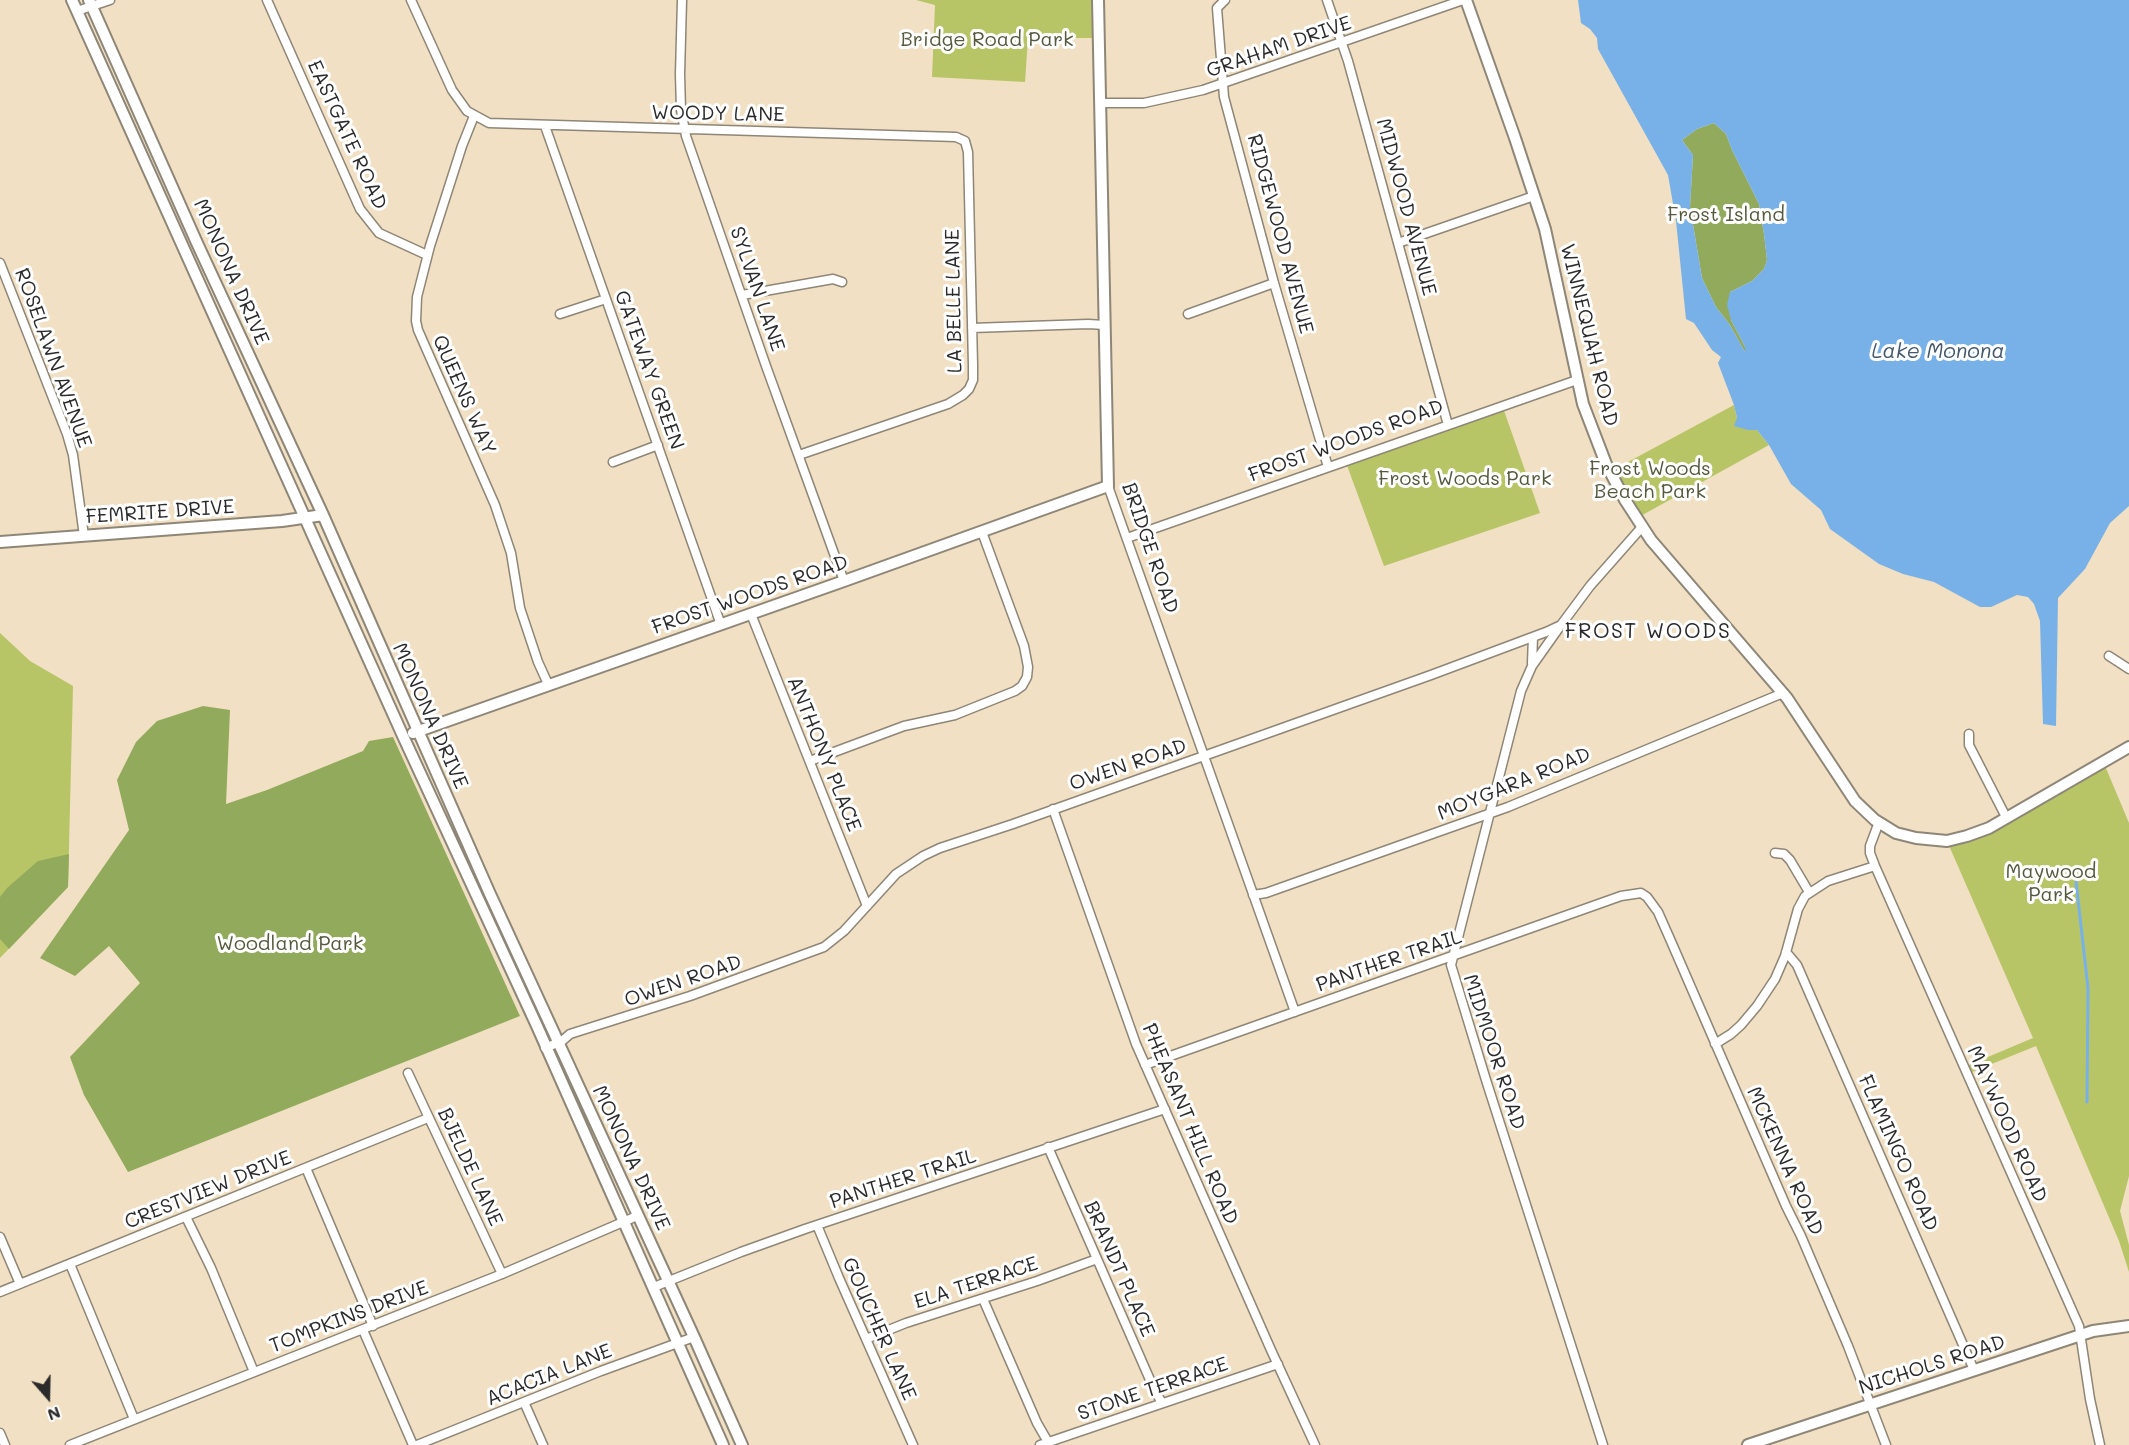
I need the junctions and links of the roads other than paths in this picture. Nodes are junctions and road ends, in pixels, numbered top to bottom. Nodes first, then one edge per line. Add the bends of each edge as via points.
1 (72, 0) edge
2 (110, 0) edge
3 (267, 0) edge
4 (411, 0) edge
5 (682, 0) edge
6 (1098, 0) edge
7 (1225, 0) edge
8 (1327, 0) edge
9 (1464, 0) edge
10 (91, 4) edge
11 (1216, 4) edge
12 (77, 11) junction
13 (1342, 42) junction
14 (1222, 85) junction
15 (1101, 103) junction
16 (474, 116) junction
17 (545, 126) junction
18 (685, 130) junction
19 (962, 139) joint
20 (1534, 196) junction
21 (1398, 243) junction
22 (427, 255) junction
23 (0, 263) edge
24 (842, 282) dead end
25 (1274, 283) junction
26 (742, 294) junction
27 (606, 299) junction
28 (560, 314) dead end
29 (1188, 314) dead end
30 (1105, 325) junction
31 (972, 328) junction
32 (1577, 380) junction
33 (1448, 424) junction
34 (658, 445) junction
35 (800, 455) junction
36 (613, 462) dead end
37 (1328, 466) junction
38 (1108, 486) junction
39 (323, 515) junction
40 (306, 519) junction
41 (1642, 527) junction
42 (982, 532) junction
43 (84, 536) junction
44 (1127, 538) junction
45 (0, 542) edge
46 (844, 581) junction
47 (751, 614) junction
48 (721, 625) junction
49 (1561, 625) junction
50 (1533, 637) junction
51 (2109, 656) dead end
52 (1532, 666) junction
53 (2129, 669) edge
54 (548, 684) junction
55 (1783, 693) junction
56 (417, 731) junction
57 (1969, 734) dead end
58 (403, 736) junction
59 (2129, 747) edge
60 (1205, 755) junction
61 (810, 761) junction
62 (1053, 809) junction
63 (1490, 813) junction
64 (2006, 818) junction
65 (1879, 822) junction
66 (1775, 853) dead end
67 (1875, 866) junction
68 (1809, 892) junction
69 (1253, 895) junction
70 (1645, 895) joint
71 (867, 906) junction
72 (1786, 952) junction
73 (1451, 957) junction
74 (1295, 1012) junction
75 (560, 1041) junction
76 (1715, 1044) junction
77 (545, 1048) junction
78 (1145, 1065) junction
79 (408, 1073) dead end
80 (1165, 1109) junction
81 (428, 1118) junction
82 (1048, 1147) junction
83 (306, 1168) junction
84 (637, 1216) junction
85 (186, 1217) junction
86 (624, 1221) junction
87 (817, 1225) junction
88 (0, 1237) edge
89 (1097, 1259) junction
90 (70, 1264) junction
91 (502, 1274) junction
92 (668, 1281) junction
93 (20, 1284) junction
94 (654, 1287) junction
95 (0, 1292) edge
96 (983, 1299) junction
97 (373, 1326) junction
98 (2129, 1326) edge
99 (363, 1330) junction
100 (2081, 1335) junction
101 (694, 1337) junction
102 (866, 1339) junction
103 (677, 1343) junction
104 (1278, 1364) junction
105 (1974, 1370) junction
106 (254, 1372) junction
107 (524, 1402) junction
108 (1162, 1404) junction
109 (1870, 1404) junction
110 (134, 1419) junction
111 (0, 1433) edge
112 (1044, 1444) edge
113 (5, 1445) edge
114 (70, 1445) edge
115 (413, 1445) edge
116 (417, 1445) edge
117 (543, 1445) edge
118 (723, 1445) edge
119 (742, 1445) edge
120 (913, 1445) edge
121 (1315, 1445) edge
122 (1603, 1445) edge
123 (1748, 1445) edge
124 (1886, 1445) edge
125 (2100, 1445) edge

1 - 12 street, MONONA DRIVE
2 - 10 street
3 - 22 street, EASTGATE ROAD via 360,209 379,233
4 - 16 street via 452,90
5 - 18 street, SYLVAN LANE via 680,74
6 - 15 street, BRIDGE ROAD
7 - 11 street, RIDGEWOOD AVENUE
8 - 13 street, MIDWOOD AVENUE
9 - 13 street, GRAHAM DRIVE
9 - 20 street, WINNEQUAH ROAD
10 - 12 street
10 - 39 street, MONONA DRIVE
11 - 14 street, RIDGEWOOD AVENUE
12 - 40 street, MONONA DRIVE
13 - 14 street, GRAHAM DRIVE
13 - 21 street, MIDWOOD AVENUE
14 - 15 street, GRAHAM DRIVE via 1153,101
14 - 25 street, RIDGEWOOD AVENUE
15 - 30 street, BRIDGE ROAD
16 - 17 street, WOODY LANE via 489,123
16 - 22 street, QUEENS WAY
17 - 18 street, WOODY LANE
17 - 27 street, GATEWAY GREEN
18 - 19 street, WOODY LANE
18 - 26 street, SYLVAN LANE
19 - 31 street, LA BELLE LANE via 968,152
20 - 21 street
20 - 32 street, WINNEQUAH ROAD via 1549,244
21 - 33 street, MIDWOOD AVENUE
22 - 54 street, QUEENS WAY via 417,297 418,330 495,505 511,553 523,617
23 - 43 street, ROSELAWN AVENUE via 67,434
24 - 26 street via 833,279
25 - 29 street
25 - 37 street, RIDGEWOOD AVENUE
26 - 35 street, SYLVAN LANE
27 - 28 street
27 - 34 street, GATEWAY GREEN
30 - 31 street
30 - 38 street, BRIDGE ROAD
31 - 35 street, LA BELLE LANE via 973,380 963,395 948,404
32 - 33 street, FROST WOODS ROAD
32 - 41 street, WINNEQUAH ROAD via 1606,464
33 - 37 street, FROST WOODS ROAD
34 - 36 street
34 - 48 street, GATEWAY GREEN
35 - 46 street, SYLVAN LANE
37 - 44 street, FROST WOODS ROAD
38 - 42 street, FROST WOODS ROAD
38 - 44 street, BRIDGE ROAD
39 - 40 street, FEMRITE DRIVE
39 - 56 street, MONONA DRIVE
40 - 43 street, FEMRITE DRIVE
40 - 58 street, MONONA DRIVE
41 - 49 street
41 - 55 street, WINNEQUAH ROAD
42 - 46 street, FROST WOODS ROAD
42 - 61 street via 1024,646 1028,667 1022,686 956,715 904,726
43 - 45 street, FEMRITE DRIVE
44 - 60 street, BRIDGE ROAD
46 - 47 street, FROST WOODS ROAD
47 - 48 street, FROST WOODS ROAD
47 - 61 street, ANTHONY PLACE
48 - 54 street, FROST WOODS ROAD
49 - 50 street, OWEN ROAD
49 - 52 street, MIDMOOR ROAD
50 - 52 street, MIDMOOR ROAD
50 - 60 street, OWEN ROAD
51 - 53 street
52 - 63 street, MIDMOOR ROAD via 1521,691
54 - 56 street, FROST WOODS ROAD
55 - 63 street, MOYGARA ROAD
55 - 65 street, WINNEQUAH ROAD via 1855,801
56 - 58 street, FROST WOODS ROAD
56 - 75 street, MONONA DRIVE
57 - 64 street via 1969,745
58 - 77 street, MONONA DRIVE
59 - 64 street, WINNEQUAH ROAD
60 - 62 street, OWEN ROAD
60 - 69 street, BRIDGE ROAD
61 - 71 street, ANTHONY PLACE
62 - 71 street, OWEN ROAD via 923,856 896,874
62 - 78 street, PHEASANT HILL ROAD
63 - 69 street, MOYGARA ROAD
63 - 73 street, MIDMOOR ROAD
64 - 65 street, WINNEQUAH ROAD via 1947,840 1905,836
65 - 67 street, MAYWOOD ROAD via 1870,846
66 - 68 street via 1790,860
67 - 68 street via 1828,881
67 - 100 street, MAYWOOD ROAD
68 - 72 street via 1798,909
69 - 74 street, BRIDGE ROAD
70 - 73 street, PANTHER TRAIL via 1621,896
70 - 76 street, MCKENNA ROAD via 1658,912
71 - 75 street, OWEN ROAD via 824,947 570,1041
72 - 76 street via 1775,979 1750,1015
72 - 105 street, FLAMINGO ROAD via 1797,965
73 - 74 street, PANTHER TRAIL
73 - 122 street, MIDMOOR ROAD via 1451,971
74 - 78 street, PANTHER TRAIL
75 - 77 street, OWEN ROAD
75 - 84 street, MONONA DRIVE
76 - 109 street, MCKENNA ROAD
77 - 86 street, MONONA DRIVE
78 - 80 street, PHEASANT HILL ROAD
79 - 81 street, BJELDE LANE
80 - 82 street, PANTHER TRAIL
80 - 104 street, PHEASANT HILL ROAD
81 - 83 street, CRESTVIEW DRIVE
81 - 91 street, BJELDE LANE
82 - 87 street, PANTHER TRAIL
82 - 89 street, BRANDT PLACE
83 - 85 street, CRESTVIEW DRIVE
83 - 97 street
84 - 86 street, TOMPKINS DRIVE
84 - 92 street, MONONA DRIVE
85 - 90 street, CRESTVIEW DRIVE
85 - 106 street
86 - 91 street, TOMPKINS DRIVE
86 - 94 street, MONONA DRIVE
87 - 92 street, PANTHER TRAIL
87 - 102 street, GOUCHER LANE
88 - 93 street
89 - 96 street, ELA TERRACE
89 - 108 street, BRANDT PLACE
90 - 93 street, CRESTVIEW DRIVE
90 - 110 street
91 - 97 street, TOMPKINS DRIVE
92 - 94 street, PANTHER TRAIL
92 - 101 street, MONONA DRIVE
93 - 95 street, CRESTVIEW DRIVE
94 - 103 street, MONONA DRIVE
96 - 102 street, ELA TERRACE
96 - 112 street
97 - 99 street, TOMPKINS DRIVE
98 - 100 street, NICHOLS ROAD
99 - 106 street, TOMPKINS DRIVE
99 - 115 street
100 - 105 street, NICHOLS ROAD
100 - 125 street, MAYWOOD ROAD
101 - 103 street, ACACIA LANE
101 - 119 street, MONONA DRIVE
102 - 120 street, GOUCHER LANE
103 - 107 street, ACACIA LANE
103 - 118 street, MONONA DRIVE
104 - 108 street, STONE TERRACE
104 - 121 street, PHEASANT HILL ROAD
105 - 109 street, NICHOLS ROAD
106 - 110 street, TOMPKINS DRIVE
107 - 116 street, ACACIA LANE
107 - 117 street
108 - 112 street, STONE TERRACE
109 - 123 street, NICHOLS ROAD
109 - 124 street, MCKENNA ROAD
110 - 114 street, TOMPKINS DRIVE
111 - 113 street

